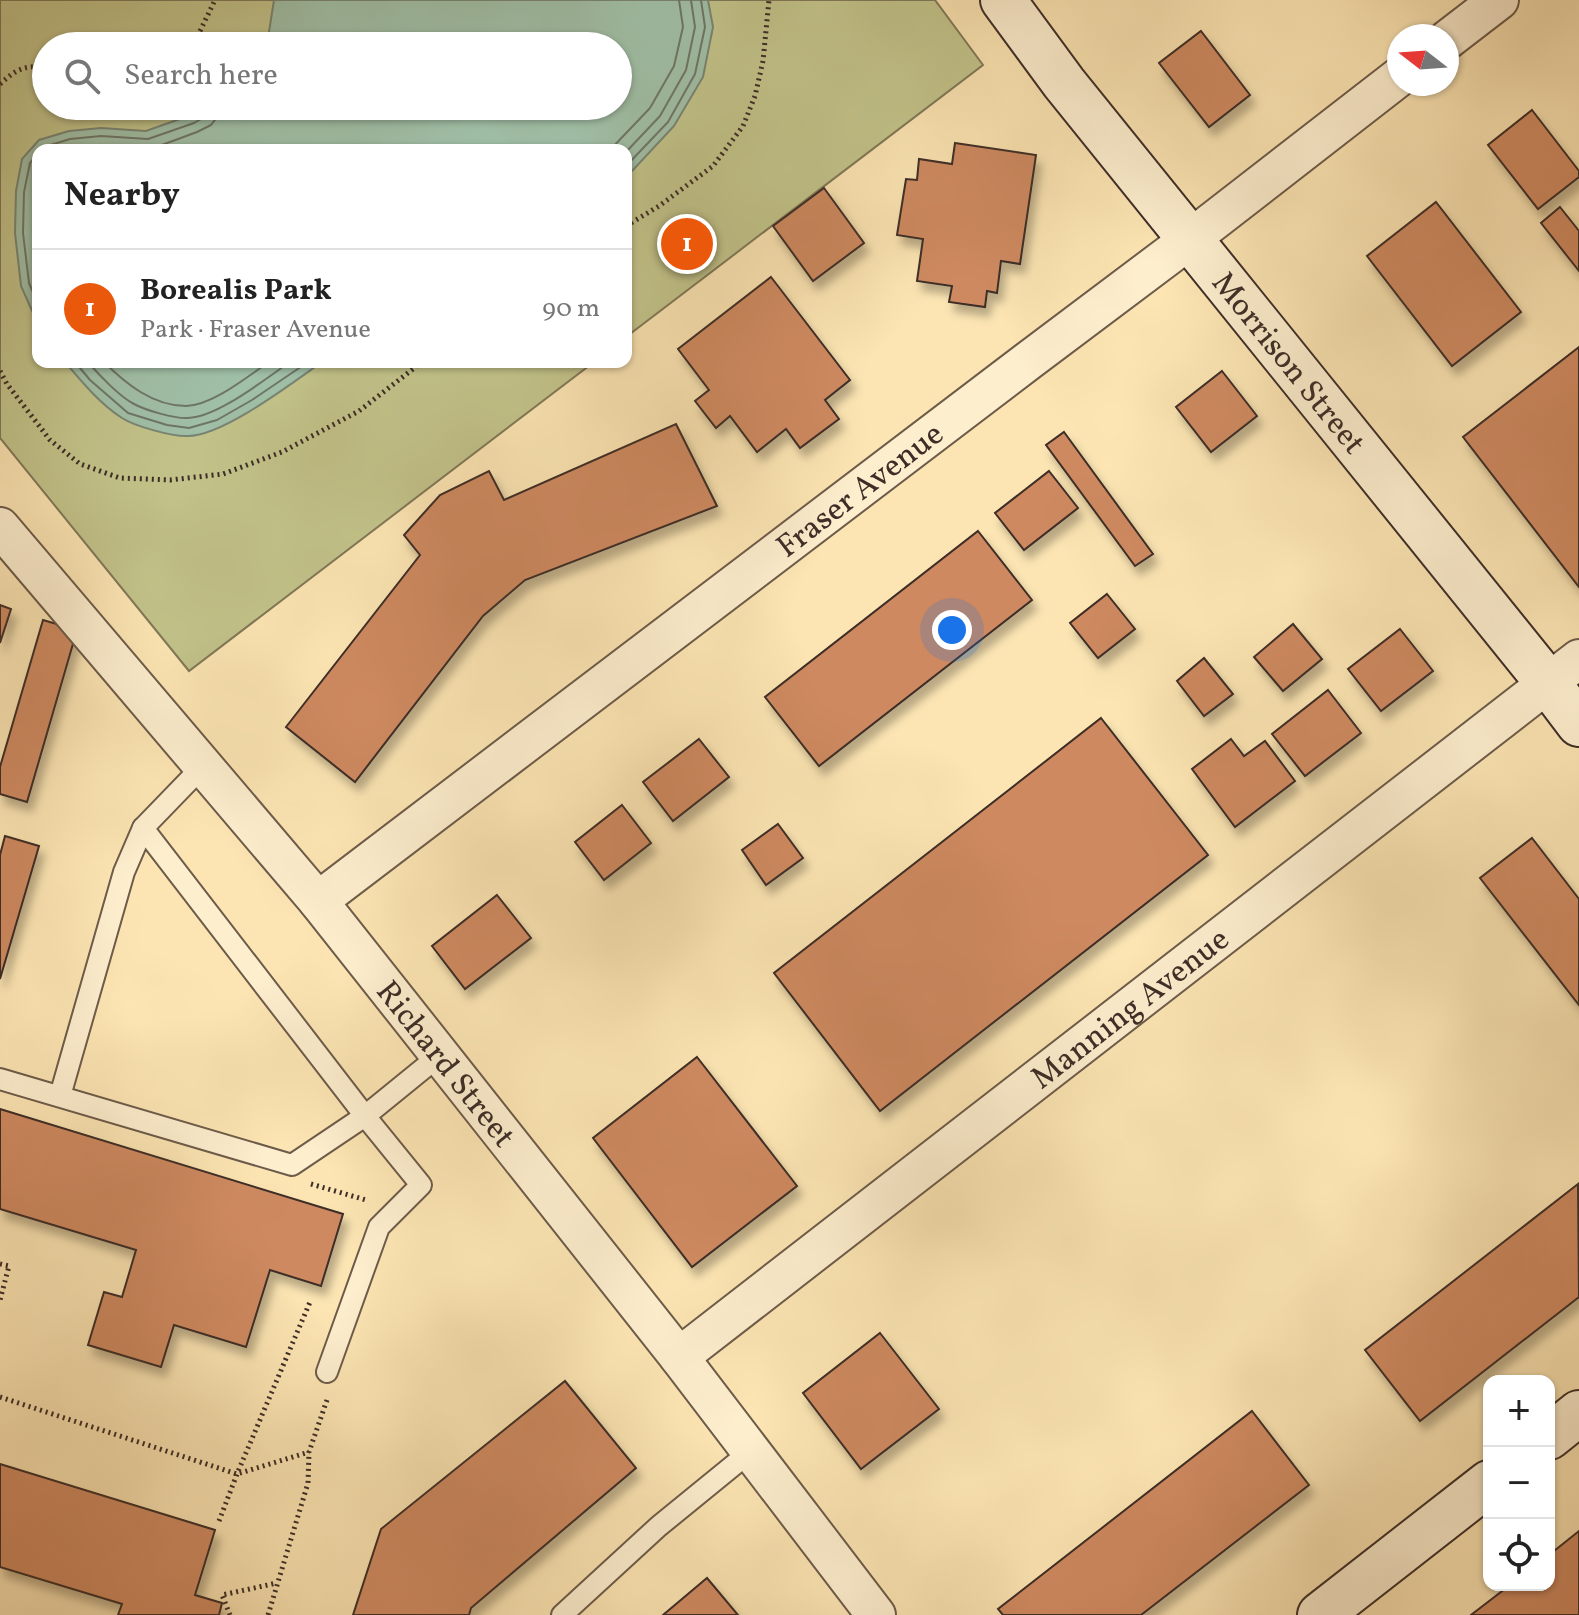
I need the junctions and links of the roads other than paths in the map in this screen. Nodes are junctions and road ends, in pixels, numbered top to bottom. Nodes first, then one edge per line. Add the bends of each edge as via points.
1 (1003, 0) edge
2 (1499, 0) edge
3 (1459, 31) edge
4 (1387, 86) edge
5 (1189, 240) junction
6 (0, 527) edge
7 (1564, 671) edge
8 (1579, 724) edge
9 (203, 766) junction
10 (143, 828) junction
11 (318, 901) junction
12 (440, 1055) junction
13 (0, 1079) edge
14 (60, 1096) junction
15 (365, 1116) junction
16 (679, 1357) junction
17 (327, 1372) dead end
18 (1579, 1413) edge
19 (1555, 1432) edge
20 (751, 1451) junction
21 (1483, 1488) edge
22 (562, 1615) edge
23 (876, 1615) edge
24 (1320, 1615) edge

1 - 5 main road, Morrison Street
2 - 3 street
4 - 5 street, Fraser Avenue
5 - 7 main road, Morrison Street
5 - 11 street, Fraser Avenue
6 - 9 street, Richard Street
7 - 8 main road, Morrison Street
7 - 16 street, Manning Avenue
9 - 10 lane
9 - 11 street, Richard Street
10 - 14 lane via 124,872
10 - 15 lane
11 - 12 street, Richard Street
12 - 15 lane
12 - 16 street, Richard Street
13 - 14 lane
14 - 15 lane via 292,1165
15 - 17 lane via 421,1185 379,1227
16 - 20 street, Richard Street
18 - 19 main road
20 - 22 lane
20 - 23 street, Richard Street
21 - 24 main road

